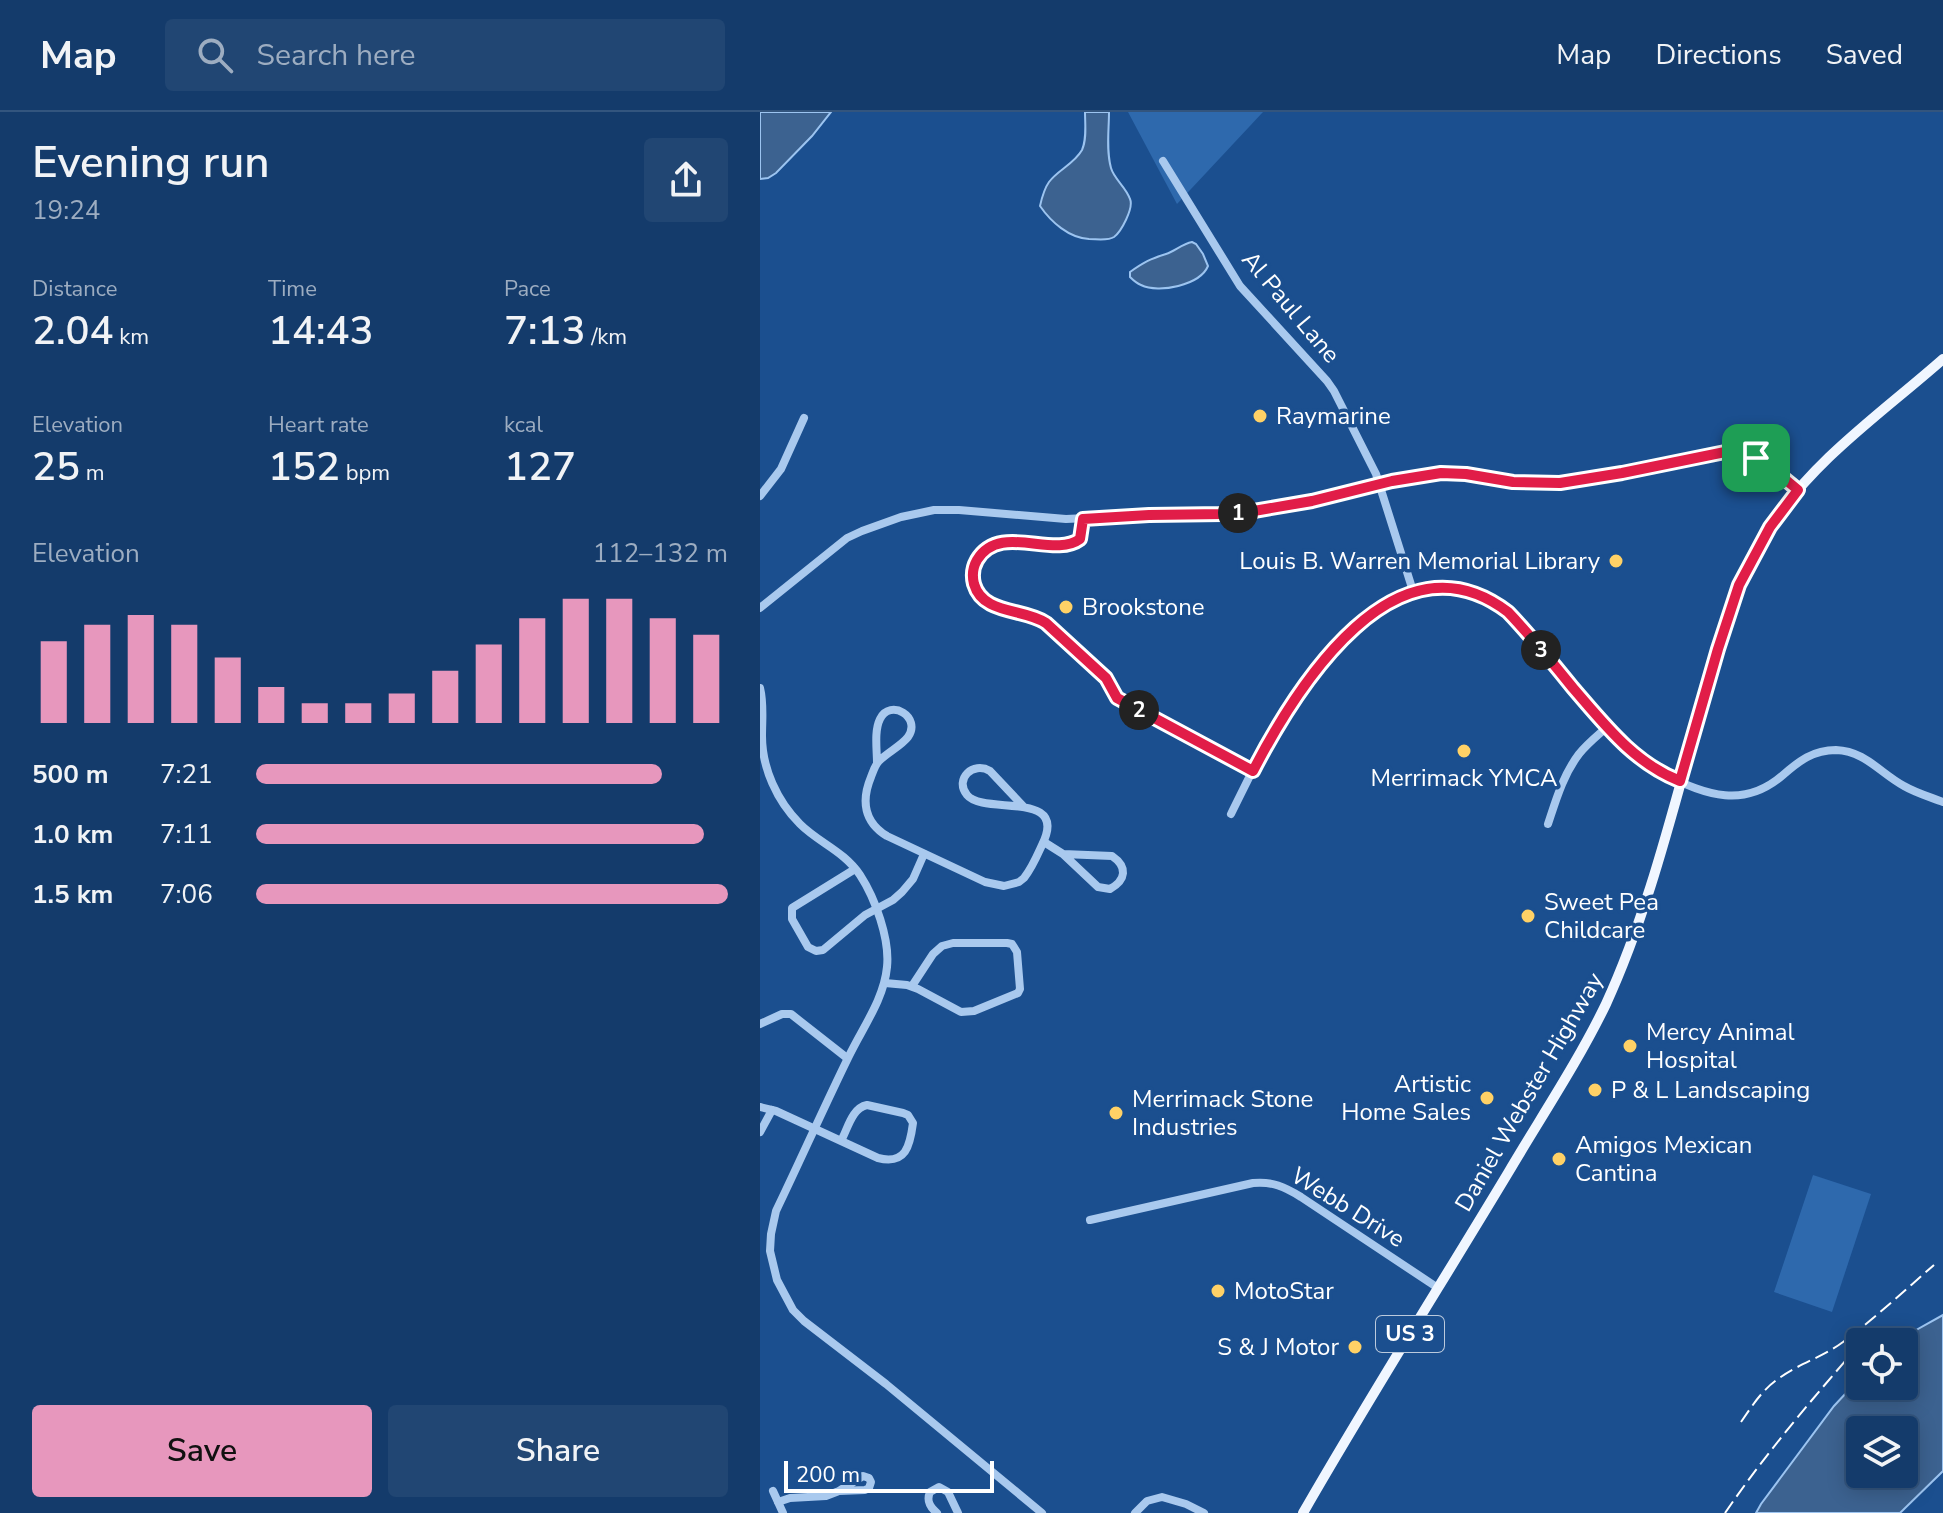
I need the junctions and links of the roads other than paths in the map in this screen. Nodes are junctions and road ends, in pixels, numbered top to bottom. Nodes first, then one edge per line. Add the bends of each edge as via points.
1 (1163, 161) dead end
2 (1943, 359) edge
3 (804, 418) dead end
4 (1379, 484) junction
5 (1798, 490) junction
6 (760, 496) edge
7 (1083, 519) junction
8 (1413, 591) junction
9 (760, 608) edge
10 (760, 688) edge
11 (1606, 728) junction
12 (877, 763) junction
13 (763, 767) edge
14 (1253, 771) junction
15 (1680, 781) junction
16 (1943, 802) edge
17 (1023, 806) junction
18 (1231, 814) dead end
19 (1548, 824) dead end
20 (1044, 842) junction
21 (924, 854) junction
22 (1063, 854) junction
23 (855, 869) junction
24 (875, 909) junction
25 (885, 983) junction
26 (912, 986) junction
27 (760, 1024) edge
28 (847, 1058) junction
29 (760, 1107) edge
30 (772, 1110) junction
31 (815, 1130) junction
32 (760, 1132) edge
33 (841, 1141) junction
34 (1090, 1220) dead end
35 (1438, 1288) junction
36 (773, 1491) dead end
37 (839, 1491) dead end
38 (778, 1502) junction
39 (1178, 1503) junction
40 (783, 1513) edge
41 (937, 1513) edge
42 (958, 1513) edge
43 (1042, 1513) edge
44 (1135, 1513) edge
45 (1190, 1513) edge
46 (1204, 1513) edge
47 (1303, 1513) edge

1 - 4 street, Al Paul Lane via 1240,286 1334,391
2 - 5 main road, Daniel Webster Highway / US 3
3 - 6 street via 781,469
4 - 5 street via 1441,473 1560,483 1736,452 1766,464
4 - 7 street via 1248,512
4 - 8 street, Al Paul Lane
5 - 15 main road, Daniel Webster Highway / US 3 via 1770,527 1739,585
7 - 9 street via 959,510 917,513 847,538
7 - 14 street via 1080,539 1070,545 1005,542 990,547 975,565 977,592 989,603 1046,623 1106,678 1117,698
8 - 11 street via 1456,588 1495,602 1520,624
8 - 14 street via 1364,621 1317,667
10 - 13 street
11 - 15 street via 1646,764
11 - 19 street via 1571,766
12 - 12 street via 879,720 889,711 902,711 911,722 909,735
12 - 21 street via 864,802 868,817 882,833
13 - 23 street via 793,816
14 - 18 street
15 - 16 street via 1712,793 1745,795 1765,788 1812,754 1844,751 1864,757 1907,788
15 - 35 main road, Daniel Webster Highway / US 3 via 1639,922 1605,1004
17 - 17 street via 974,800 965,793 965,776 974,768 985,768
17 - 20 street via 1048,823
20 - 21 street via 1024,878 1004,886
20 - 22 street
21 - 24 street via 906,889
22 - 22 street via 1112,856 1122,867 1123,878 1110,889 1098,887
23 - 24 street
23 - 24 street via 795,905 792,919 808,947 819,951
24 - 25 street via 887,947
25 - 26 street
25 - 28 street
26 - 26 street via 955,1010 974,1011 1018,993 1017,952 1007,943 948,944 933,954
27 - 28 street via 791,1014
28 - 31 street
29 - 30 street
30 - 31 street
30 - 32 street
31 - 33 street
31 - 43 street via 773,1222 773,1268 787,1301 804,1321
33 - 33 street via 878,1158 898,1159 913,1123 903,1113 862,1106
34 - 35 street, Webb Drive via 1271,1183 1301,1197
35 - 47 main road, Daniel Webster Highway / US 3
36 - 38 street
37 - 38 street
38 - 40 street
39 - 44 street via 1154,1498
39 - 45 street
39 - 46 street
41 - 42 street via 928,1498 939,1487 948,1492

